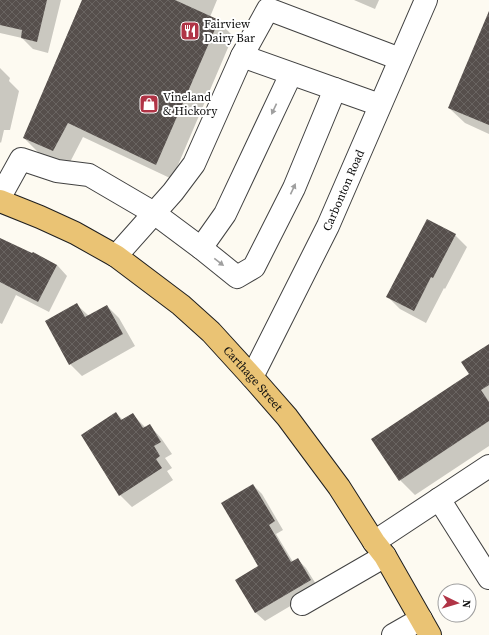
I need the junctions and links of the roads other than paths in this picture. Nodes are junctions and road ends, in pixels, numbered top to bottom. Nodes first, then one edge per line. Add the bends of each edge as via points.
1 (426, 0) edge
2 (242, 56) junction
3 (400, 59) junction
4 (291, 74) junction
5 (335, 89) junction
6 (380, 105) junction
7 (0, 197) edge
8 (0, 201) edge
9 (154, 214) junction
10 (201, 248) junction
11 (116, 256) junction
12 (252, 377) junction
13 (489, 466) edge
14 (439, 499) junction
15 (379, 549) junction
16 (489, 578) edge
17 (302, 604) dead end
18 (425, 627) edge
19 (393, 635) edge

1 - 3 street, Carbonton Road
2 - 3 street via 268,9
2 - 4 street
2 - 9 street via 194,164
3 - 6 street, Carbonton Road
4 - 5 street
4 -> 10 street via 225,214
5 - 6 street
10 -> 5 street via 237,277 254,268 294,188
6 - 12 street, Carbonton Road via 328,226
7 - 9 street via 21,159 56,171 89,175
8 - 11 main road, Carthage Street via 75,233
9 - 10 street
9 - 11 street
11 - 12 main road, Carthage Street via 181,305 211,332
12 - 15 main road, Carthage Street via 287,417 339,487
13 - 14 street
14 - 15 street
14 - 16 street
15 - 17 street
15 - 18 main road, Carthage Street
18 - 19 street

